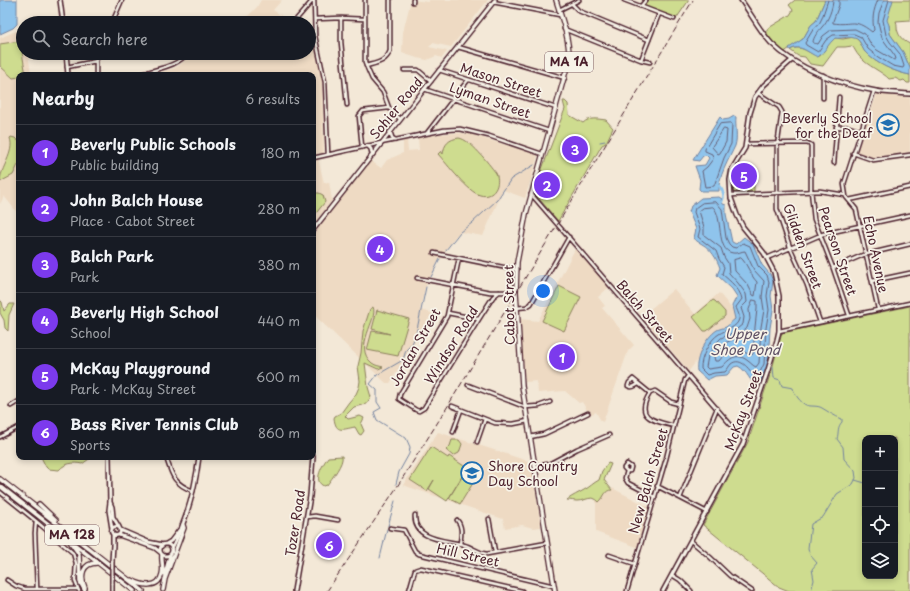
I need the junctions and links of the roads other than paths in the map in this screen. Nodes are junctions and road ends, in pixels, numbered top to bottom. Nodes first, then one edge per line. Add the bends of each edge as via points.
1 (60, 0) edge
2 (122, 0) edge
3 (313, 0) edge
4 (365, 0) edge
5 (390, 0) edge
6 (556, 0) edge
7 (578, 0) edge
8 (624, 0) edge
9 (646, 0) edge
10 (741, 0) edge
11 (494, 1) edge
12 (572, 4) junction
13 (640, 6) junction
14 (559, 10) junction
15 (659, 14) junction
16 (560, 15) junction
17 (61, 16) edge
18 (115, 16) edge
19 (299, 16) edge
20 (315, 16) edge
21 (341, 18) junction
22 (316, 19) edge
23 (364, 19) junction
24 (674, 20) dead end
25 (564, 29) junction
26 (649, 40) junction
27 (316, 41) edge
28 (458, 47) junction
29 (66, 60) edge
30 (181, 60) edge
31 (641, 60) junction
32 (792, 60) junction
33 (96, 61) joint
34 (650, 62) dead end
35 (366, 66) junction
36 (67, 67) junction
37 (404, 70) dead end
38 (440, 70) junction
39 (68, 72) edge
40 (96, 72) edge
41 (150, 72) edge
42 (823, 75) junction
43 (565, 78) junction
44 (468, 80) junction
45 (431, 81) junction
46 (424, 89) junction
47 (874, 91) junction
48 (758, 93) junction
49 (910, 94) edge
50 (839, 97) dead end
51 (823, 98) dead end
52 (454, 99) junction
53 (347, 105) dead end
54 (389, 108) junction
55 (556, 108) junction
56 (400, 119) junction
57 (836, 127) junction
58 (549, 131) junction
59 (861, 131) junction
60 (390, 132) junction
61 (427, 133) junction
62 (395, 140) junction
63 (381, 143) junction
64 (746, 144) junction
65 (777, 144) junction
66 (368, 146) junction
67 (362, 147) junction
68 (853, 153) junction
69 (328, 154) junction
70 (372, 154) junction
71 (542, 154) junction
72 (910, 155) edge
73 (316, 157) edge
74 (834, 163) dead end
75 (910, 187) edge
76 (811, 192) junction
77 (531, 194) junction
78 (776, 194) junction
79 (731, 195) junction
80 (845, 195) junction
81 (849, 200) junction
82 (910, 215) edge
83 (316, 226) edge
84 (860, 226) junction
85 (820, 236) junction
86 (569, 238) junction
87 (910, 244) edge
88 (791, 248) junction
89 (434, 253) dead end
90 (866, 254) junction
91 (459, 258) junction
92 (767, 258) junction
93 (833, 268) junction
94 (516, 270) junction
95 (910, 273) edge
96 (417, 278) dead end
97 (872, 281) junction
98 (454, 285) junction
99 (499, 292) junction
100 (516, 292) junction
101 (910, 303) edge
102 (516, 308) junction
103 (878, 309) junction
104 (448, 313) junction
105 (849, 315) junction
106 (478, 319) junction
107 (820, 322) junction
108 (779, 330) junction
109 (688, 376) junction
110 (639, 384) dead end
111 (468, 385) dead end
112 (650, 393) junction
113 (550, 402) dead end
114 (16, 403) edge
115 (679, 404) junction
116 (10, 406) dead end
117 (452, 406) dead end
118 (525, 407) junction
119 (717, 408) junction
120 (422, 410) joint
121 (461, 410) junction
122 (588, 413) dead end
123 (485, 419) junction
124 (528, 421) junction
125 (674, 426) junction
126 (16, 429) edge
127 (453, 432) dead end
128 (608, 435) dead end
129 (0, 437) edge
130 (530, 437) junction
131 (744, 440) junction
132 (477, 442) dead end
133 (109, 460) edge
134 (167, 460) edge
135 (198, 460) edge
136 (313, 460) edge
137 (535, 466) junction
138 (627, 471) dead end
139 (0, 480) edge
140 (0, 486) edge
141 (657, 486) junction
142 (0, 492) edge
143 (193, 492) junction
144 (655, 497) junction
145 (680, 498) junction
146 (110, 502) junction
147 (39, 504) dead end
148 (707, 512) junction
149 (415, 515) dead end
150 (307, 518) junction
151 (489, 519) dead end
152 (338, 520) dead end
153 (457, 520) dead end
154 (36, 521) junction
155 (183, 525) junction
156 (120, 528) junction
157 (390, 528) dead end
158 (112, 529) junction
159 (112, 534) junction
160 (118, 535) junction
161 (68, 539) junction
162 (691, 540) junction
163 (547, 543) junction
164 (164, 544) junction
165 (460, 544) junction
166 (113, 545) junction
167 (172, 548) junction
168 (90, 550) junction
169 (495, 552) junction
170 (161, 554) junction
171 (609, 555) dead end
172 (170, 556) junction
173 (98, 563) junction
174 (635, 564) junction
175 (115, 569) junction
176 (672, 575) junction
177 (7, 580) dead end
178 (554, 586) junction
179 (37, 589) junction
180 (78, 590) edge
181 (163, 590) edge
182 (86, 591) edge
183 (112, 591) edge
184 (134, 591) edge
185 (143, 591) edge
186 (294, 591) edge
187 (409, 591) edge
188 (522, 591) edge
189 (555, 591) edge
190 (626, 591) edge
191 (663, 591) edge
192 (691, 591) edge
193 (752, 591) edge

1 - 17 main road
2 - 18 street
3 - 19 street
3 - 20 street
4 - 23 street
5 - 35 street via 390,51 386,59
6 - 14 highway, Cabot Street / MA 1A
7 - 12 street
8 - 13 street
9 - 13 street
10 - 32 main road via 767,38
11 - 16 street
11 - 28 main road, Sohier Road
12 - 14 street
12 - 26 street via 579,11
13 - 15 street
14 - 16 highway, Cabot Street / MA 1A
15 - 24 street
15 - 26 street
16 - 25 highway, Cabot Street / MA 1A
21 - 22 street
21 - 23 street
21 - 53 street
23 - 35 street
25 - 31 street
25 - 43 highway, Cabot Street / MA 1A via 569,58
26 - 31 street
27 - 69 street via 325,82
28 - 38 main road, Sohier Road
28 - 43 street
29 - 36 main road
30 - 41 street
31 - 34 street
32 - 42 main road
32 - 48 main road, McKay Street via 771,77
33 - 36 street
33 - 40 street
35 - 54 street via 372,79 383,92
36 - 39 main road
37 - 45 street via 418,70
38 - 44 street, Mason Street
38 - 45 main road, Sohier Road
42 - 47 main road
42 - 51 street
43 - 55 highway, Cabot Street / MA 1A
44 - 52 street
44 - 55 street, Mason Street
45 - 46 main road, Sohier Road
46 - 52 street, Lyman Street
46 - 56 main road, Sohier Road
47 - 49 main road
47 - 59 street
48 - 64 main road, McKay Street via 750,113
48 - 65 street, Glidden Street via 781,110
50 - 57 street
52 - 58 street, Lyman Street
52 - 61 street
54 - 56 street
54 - 67 street via 363,111 360,114
55 - 58 highway, Cabot Street / MA 1A
56 - 60 main road, Sohier Road
57 - 59 street via 849,127
57 - 74 street
58 - 71 highway, Cabot Street / MA 1A
59 - 68 street
60 - 62 main road
60 - 63 main road, Sohier Road
61 - 62 street
61 - 71 street via 465,129
62 - 63 street
63 - 66 street
63 - 70 main road, Sohier Road
64 - 65 street
64 - 79 main road, McKay Street via 731,174
65 - 76 street, Pearson Street via 811,145
65 - 78 street, Glidden Street
66 - 67 street
66 - 70 main road
67 - 69 street
68 - 72 street via 873,160
68 - 80 street via 844,184
69 - 73 street
70 - 83 main road, Sohier Road
71 - 77 highway, Cabot Street / MA 1A
75 - 81 street
76 - 78 street
76 - 80 street
76 - 85 street, Pearson Street via 812,211
77 - 86 street, Balch Street
77 - 94 highway, Cabot Street / MA 1A
78 - 79 street
78 - 88 street, Glidden Street via 777,209
79 - 92 main road, McKay Street via 742,224
80 - 81 street, Echo Avenue
81 - 84 street, Echo Avenue via 856,209
82 - 84 street
84 - 85 street
84 - 90 street, Echo Avenue
85 - 88 street
85 - 93 street, Pearson Street
86 - 102 street via 531,304
86 - 109 street, Balch Street
87 - 90 street
88 - 92 street
88 - 107 street, Glidden Street
89 - 91 street
90 - 93 street
90 - 97 street, Echo Avenue
91 - 94 street
91 - 98 street, Jordan Street
92 - 108 main road, McKay Street via 774,272 779,296
93 - 105 street, Pearson Street
94 - 100 highway, Cabot Street / MA 1A
95 - 97 street
96 - 98 street
97 - 103 street, Echo Avenue
98 - 99 street
98 - 104 street, Jordan Street
99 - 100 street
99 - 106 street, Windsor Road
100 - 102 highway, Cabot Street / MA 1A
101 - 103 street
102 - 118 highway, Cabot Street / MA 1A
103 - 105 street
104 - 106 street
104 - 120 street, Jordan Street via 400,394 399,398 416,410
105 - 107 street
106 - 120 street, Windsor Road
107 - 108 street
108 - 131 main road, McKay Street
109 - 115 street, New Balch Street
109 - 119 street, Balch Street
110 - 112 street
111 - 118 street
112 - 115 street via 655,392
112 - 125 street via 645,405 645,415 655,421
113 - 118 street
114 - 116 street
115 - 125 street, New Balch Street
117 - 121 street
118 - 124 highway, Cabot Street / MA 1A
119 - 131 street, Balch Street
119 - 145 street
121 - 123 street
121 - 127 street
122 - 130 street via 544,434
123 - 124 street via 503,424
123 - 132 street
124 - 130 highway, Cabot Street / MA 1A
125 - 141 street, New Balch Street
126 - 129 street
128 - 137 street via 549,464
130 - 137 highway, Cabot Street / MA 1A
131 - 148 main road, McKay Street
133 - 146 main road
134 - 143 street via 174,479
135 - 143 main road
136 - 150 main road, Tozer Road
137 - 163 highway, Cabot Street / MA 1A
138 - 144 street via 625,478 628,483
139 - 168 highway, MA 128
140 - 161 highway, MA 128
141 - 144 street, New Balch Street
141 - 145 street
142 - 154 street
143 - 155 main road
144 - 174 street, New Balch Street
145 - 148 street
146 - 156 main road
146 - 158 main road
147 - 168 highway
148 - 162 main road, McKay Street
149 - 165 street via 420,530 425,534 442,541
150 - 152 street via 315,516
150 - 186 main road, Tozer Road
151 - 169 street
153 - 165 street via 460,523
154 - 179 street
154 - 180 street via 73,553
155 - 164 main road via 171,541
155 - 167 main road
155 - 181 highway
156 - 158 main road
156 - 160 main road via 121,533
156 - 164 main road via 138,538
157 - 178 street, Hill Street via 404,530 419,554
158 - 159 main road
159 - 160 main road
159 - 166 main road
160 - 166 main road
160 - 170 main road via 155,548
161 - 173 highway, MA 128
161 - 182 highway via 79,554 80,582
162 - 176 main road, McKay Street
162 - 193 street via 730,576
163 - 169 street
163 - 178 highway, Cabot Street / MA 1A
164 - 167 main road
164 - 170 main road via 160,550
165 - 169 street via 481,554
166 - 183 main road, bridge
167 - 172 main road
168 - 175 highway, MA 128
170 - 172 main road
170 - 175 highway via 162,574 160,580 153,584 140,584
171 - 174 street
172 - 181 highway
173 - 182 highway via 89,564 84,570 82,579
173 - 184 highway, MA 128
174 - 190 street, New Balch Street
175 - 185 highway, MA 128
176 - 191 main road, McKay Street
176 - 192 street
177 - 179 street via 21,588
178 - 189 highway, Cabot Street / MA 1A
179 - 180 street
187 - 188 street via 415,570 421,568

